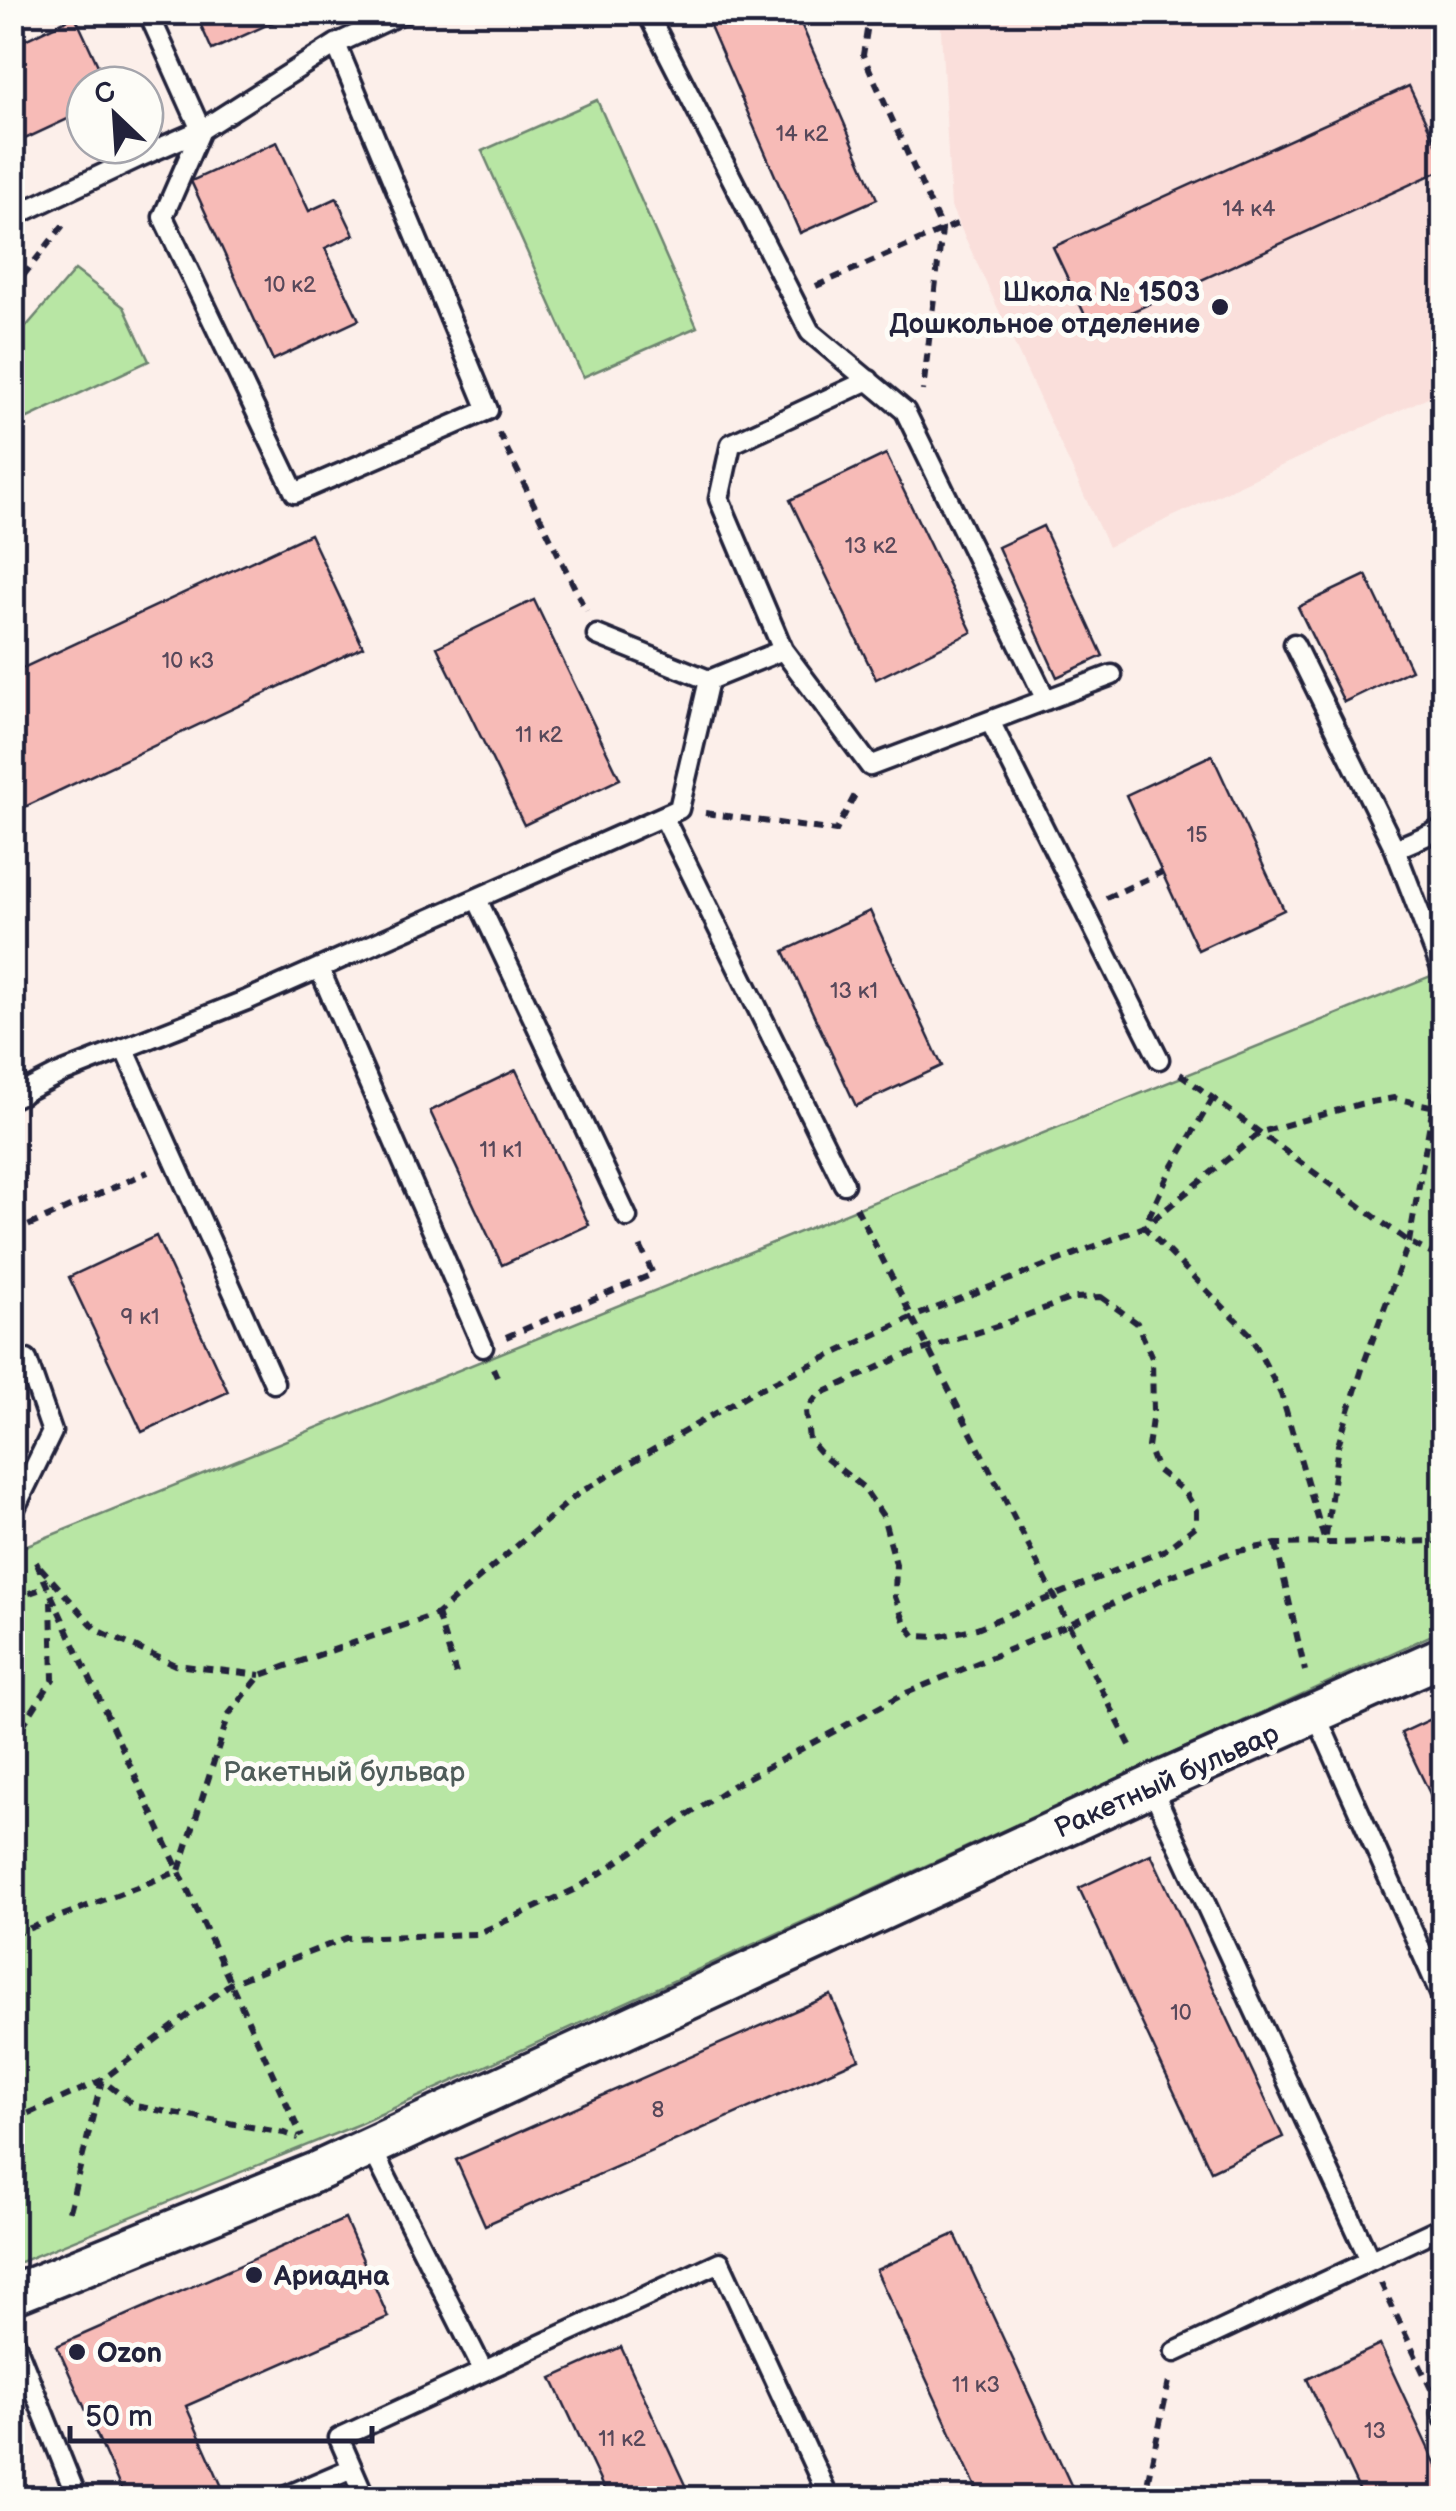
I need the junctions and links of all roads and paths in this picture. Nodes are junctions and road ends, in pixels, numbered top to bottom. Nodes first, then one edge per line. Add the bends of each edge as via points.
1 (148, 12) edge
2 (405, 12) edge
3 (647, 12) edge
4 (870, 12) edge
5 (336, 44) junction
6 (201, 130) junction
7 (105, 172) junction
8 (12, 217) edge
9 (959, 223) dead end
10 (942, 230) junction
11 (12, 290) edge
12 (792, 297) junction
13 (869, 380) junction
14 (488, 410) junction
15 (917, 436) junction
16 (598, 635) joint
17 (1294, 644) dead end
18 (783, 650) junction
19 (1112, 675) dead end
20 (709, 680) junction
21 (1046, 700) junction
22 (990, 721) junction
23 (870, 766) junction
24 (671, 814) junction
25 (1444, 828) edge
26 (1395, 849) junction
27 (1162, 872) dead end
28 (477, 899) junction
29 (1082, 908) junction
30 (318, 968) junction
31 (1444, 976) edge
32 (1444, 1043) edge
33 (124, 1048) junction
34 (1159, 1058) joint
35 (12, 1073) edge
36 (1444, 1094) edge
37 (17, 1096) edge
38 (1213, 1098) junction
39 (1433, 1105) junction
40 (1444, 1109) edge
41 (1261, 1132) junction
42 (174, 1160) junction
43 (844, 1184) joint
44 (627, 1217) joint
45 (1144, 1227) junction
46 (12, 1233) edge
47 (1409, 1242) junction
48 (1444, 1260) edge
49 (913, 1317) junction
50 (484, 1347) junction
51 (929, 1348) junction
52 (27, 1360) dead end
53 (499, 1382) dead end
54 (274, 1383) dead end
55 (12, 1514) edge
56 (1444, 1538) edge
57 (1326, 1542) junction
58 (1276, 1544) junction
59 (47, 1587) junction
60 (51, 1596) junction
61 (1053, 1596) junction
62 (12, 1599) edge
63 (437, 1614) junction
64 (1070, 1624) junction
65 (1444, 1656) edge
66 (1305, 1671) dead end
67 (456, 1674) dead end
68 (260, 1675) junction
69 (1315, 1713) junction
70 (12, 1742) edge
71 (1132, 1749) dead end
72 (1152, 1786) junction
73 (179, 1871) junction
74 (12, 1934) edge
75 (231, 1983) junction
76 (1444, 2002) edge
77 (102, 2080) junction
78 (12, 2121) edge
79 (298, 2128) dead end
80 (303, 2140) dead end
81 (371, 2147) junction
82 (69, 2211) dead end
83 (1444, 2226) edge
84 (1370, 2260) junction
85 (12, 2295) edge
86 (12, 2335) edge
87 (1175, 2352) joint
88 (483, 2370) junction
89 (1443, 2415) edge
90 (352, 2468) junction
91 (77, 2498) edge
92 (282, 2498) edge
93 (365, 2498) edge
94 (829, 2498) edge
95 (1144, 2498) edge

1 - 6 lane
2 - 5 lane
3 - 12 lane
4 - 10 path via 863,54
5 - 6 lane
5 - 14 lane
6 - 7 lane
6 - 14 lane via 162,216 295,493
7 - 8 lane
7 - 11 path
9 - 10 path
10 - 12 path
10 - 15 path
12 - 13 lane via 810,332
13 - 15 lane via 905,411
13 - 18 lane via 731,444 719,499
14 - 16 path
15 - 21 lane
16 - 20 lane
17 - 26 lane
18 - 20 lane
18 - 23 lane
19 - 21 lane
20 - 24 lane
21 - 22 lane
22 - 23 lane
22 - 29 lane
23 - 24 path via 836,831
24 - 28 lane
24 - 43 lane
25 - 26 lane
26 - 31 lane
27 - 29 path
28 - 30 lane
28 - 44 lane
29 - 34 lane
30 - 33 lane
30 - 50 lane
32 - 39 path
33 - 37 lane
33 - 42 lane
34 - 38 path
35 - 37 lane
36 - 39 path
38 - 41 path
38 - 45 path
39 - 40 path
39 - 41 path via 1394,1098
39 - 47 path
41 - 45 path
41 - 47 path
42 - 46 path
42 - 54 lane
43 - 49 path
44 - 50 path via 653,1274
45 - 49 path
45 - 57 path via 1249,1333 1281,1394
47 - 48 path
47 - 57 path via 1338,1445
49 - 51 path
49 - 63 path via 752,1392 579,1493
50 - 53 path
51 - 61 path
51 - 61 path via 818,1394 806,1411 809,1440 863,1486 884,1516 896,1598 914,1636 977,1628
51 - 61 path via 1072,1298 1100,1297 1137,1323 1152,1358 1148,1447 1158,1470 1196,1510 1196,1526 1165,1550
52 - 55 lane via 52,1432
56 - 57 path
57 - 58 path
58 - 64 path via 1233,1552
58 - 66 path
59 - 60 path
59 - 62 path
59 - 68 path via 36,1562 97,1630 175,1665
60 - 70 path via 53,1679
60 - 73 path
61 - 64 path
63 - 67 path
63 - 68 path
64 - 71 path
64 - 75 path via 904,1694 732,1786 578,1888 477,1934 346,1938
65 - 69 street, Ракетный бульвар
68 - 73 path via 230,1714
69 - 72 street, Ракетный бульвар
69 - 76 lane
72 - 81 street, Ракетный бульвар
72 - 84 lane
73 - 74 path
73 - 75 path
75 - 77 path
75 - 79 path
77 - 78 path
77 - 80 path via 134,2106
77 - 82 path
81 - 85 street, Ракетный бульвар
81 - 88 lane
83 - 84 lane
84 - 87 lane
84 - 89 path
86 - 91 lane
87 - 95 path
88 - 90 lane via 339,2438
88 - 94 lane via 720,2262
90 - 92 lane
90 - 93 lane

